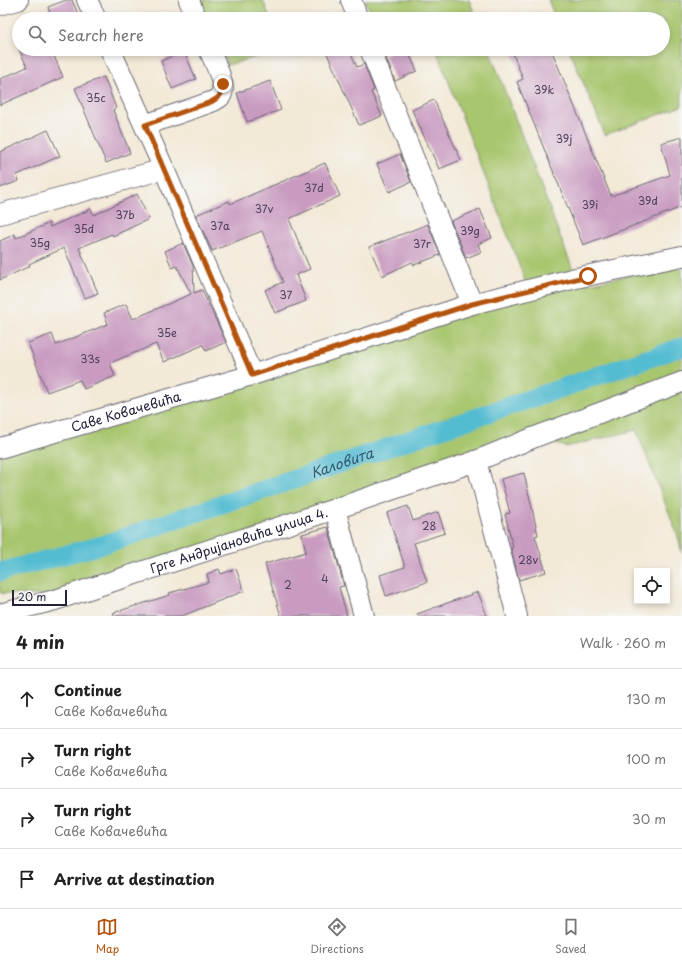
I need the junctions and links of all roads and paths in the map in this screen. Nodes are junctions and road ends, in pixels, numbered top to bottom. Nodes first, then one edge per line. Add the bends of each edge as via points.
1 (18, 0) edge
2 (87, 0) edge
3 (189, 0) edge
4 (351, 0) edge
5 (0, 6) edge
6 (93, 12) edge
7 (193, 12) edge
8 (355, 12) edge
9 (113, 56) edge
10 (212, 56) edge
11 (373, 56) edge
12 (145, 125) junction
13 (164, 169) junction
14 (0, 214) edge
15 (682, 256) edge
16 (472, 304) junction
17 (252, 375) junction
18 (682, 382) edge
19 (0, 448) edge
20 (476, 461) junction
21 (335, 509) junction
22 (0, 614) edge
23 (364, 616) edge
24 (516, 616) edge

1 - 5 street
2 - 6 street
3 - 7 street
4 - 8 street
9 - 12 street
10 - 12 street via 223,84 219,97
11 - 16 street
12 - 13 street
13 - 14 street
13 - 17 street
15 - 16 street, Саве Ковачевића via 576,278
16 - 17 street, Саве Ковачевића
17 - 19 street, Саве Ковачевића
18 - 20 street, Грге Андријановића улица 4.
20 - 21 street, Грге Андријановића улица 4.
20 - 24 street
21 - 22 street, Грге Андријановића улица 4. via 55,600
21 - 23 street

